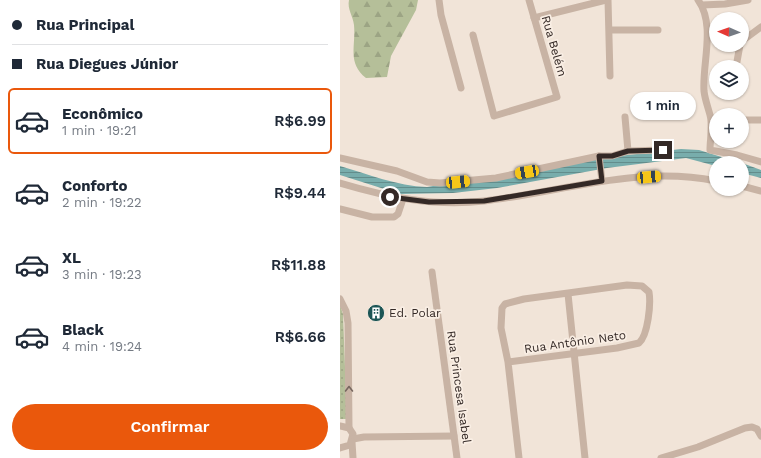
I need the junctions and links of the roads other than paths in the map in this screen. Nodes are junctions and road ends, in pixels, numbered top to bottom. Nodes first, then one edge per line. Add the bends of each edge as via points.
1 (439, 0) edge
2 (529, 0) edge
3 (607, 0) edge
4 (748, 0) edge
5 (700, 2) edge
6 (534, 18) junction
7 (761, 28) edge
8 (610, 30) junction
9 (658, 30) dead end
10 (473, 35) dead end
11 (749, 36) edge
12 (610, 76) dead end
13 (461, 88) dead end
14 (710, 108) edge
15 (625, 117) dead end
16 (749, 120) edge
17 (761, 120) edge
18 (710, 148) edge
19 (663, 150) dead end
20 (628, 151) junction
21 (599, 157) junction
22 (340, 158) edge
23 (761, 162) edge
24 (709, 180) edge
25 (602, 181) junction
26 (340, 183) edge
27 (749, 188) edge
28 (761, 191) edge
29 (403, 199) junction
30 (340, 209) edge
31 (432, 272) dead end
32 (568, 294) junction
33 (340, 299) edge
34 (343, 312) edge
35 (574, 354) junction
36 (508, 362) junction
37 (340, 426) edge
38 (351, 436) junction
39 (454, 436) junction
40 (761, 436) edge
41 (340, 448) edge
42 (353, 458) edge
43 (457, 458) edge
44 (519, 458) edge
45 (585, 458) edge
46 (661, 458) edge

1 - 13 street
2 - 6 street, Rua Belém
3 - 6 street
3 - 8 street
4 - 5 street via 725,4
5 - 14 street via 706,22 704,93
6 - 10 street, Rua Belém via 557,97 494,116
7 - 11 street
8 - 9 street
8 - 12 street
15 - 20 street
16 - 17 street
18 - 23 street
19 - 20 street
20 - 21 street
21 - 22 street via 496,178 440,183 427,182 397,170
21 - 25 street
24 - 25 street via 663,175
25 - 29 street via 484,201 429,202
26 - 29 street
27 - 28 street
29 - 30 street via 398,214 394,217 372,217
31 - 39 street, Rua Princesa Isabel
32 - 35 street
32 - 35 street, Rua Antônio Neto via 627,285 642,286 649,292 649,306 641,342
32 - 36 street via 505,304 502,308 501,328
33 - 34 street
38 -> 34 street via 348,323
35 - 36 street, Rua Antônio Neto
35 - 45 street
36 - 44 street
37 - 38 street
38 - 39 street
38 - 41 street via 347,447
38 - 42 street
39 - 43 street, Rua Princesa Isabel
40 - 46 street via 754,427 745,428 698,447

